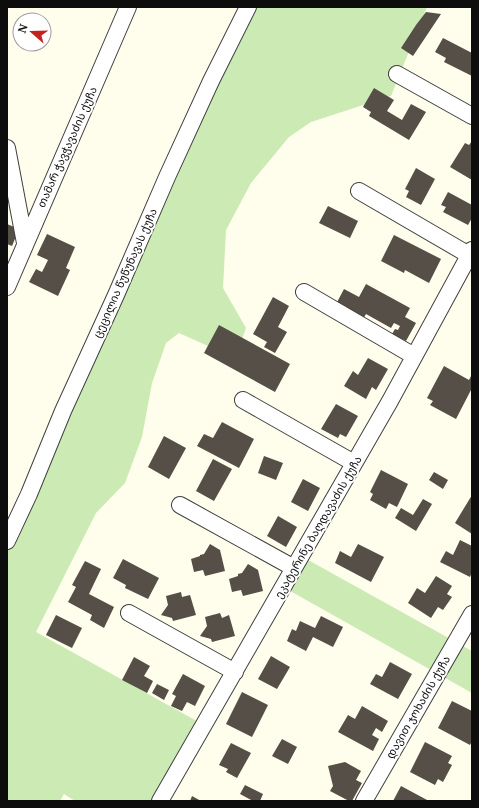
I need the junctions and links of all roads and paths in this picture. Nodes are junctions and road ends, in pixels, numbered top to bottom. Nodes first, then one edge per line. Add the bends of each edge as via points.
1 (128, 7) edge
2 (248, 7) edge
3 (397, 74) dead end
4 (472, 116) edge
5 (7, 148) edge
6 (359, 191) dead end
7 (25, 242) junction
8 (471, 253) edge
9 (7, 287) edge
10 (304, 292) dead end
11 (414, 356) junction
12 (243, 400) dead end
13 (354, 463) junction
14 (180, 505) dead end
15 (7, 541) edge
16 (294, 568) junction
17 (129, 613) dead end
18 (472, 614) edge
19 (235, 672) junction
20 (160, 801) edge
21 (364, 801) edge

1 - 7 street, თამარ ჭავჭავაძის ქუჩა
2 - 15 street, ცეცილია წუწუნავას ქუჩა via 155,204
3 - 4 street
5 - 7 street
6 - 8 street
7 - 9 street, თამარ ჭავჭავაძის ქუჩა
8 - 11 street, ეკატერინე ბაღდავაძის ქუჩა
10 - 11 street
11 - 13 street, ეკატერინე ბაღდავაძის ქუჩა
12 - 13 street
13 - 16 street, ეკატერინე ბაღდავაძის ქუჩა
14 - 16 street
16 - 19 street, ეკატერინე ბაღდავაძის ქუჩა
17 - 19 street
18 - 21 street, დავით ჯოხაძის ქუჩა
19 - 20 street, ეკატერინე ბაღდავაძის ქუჩა

